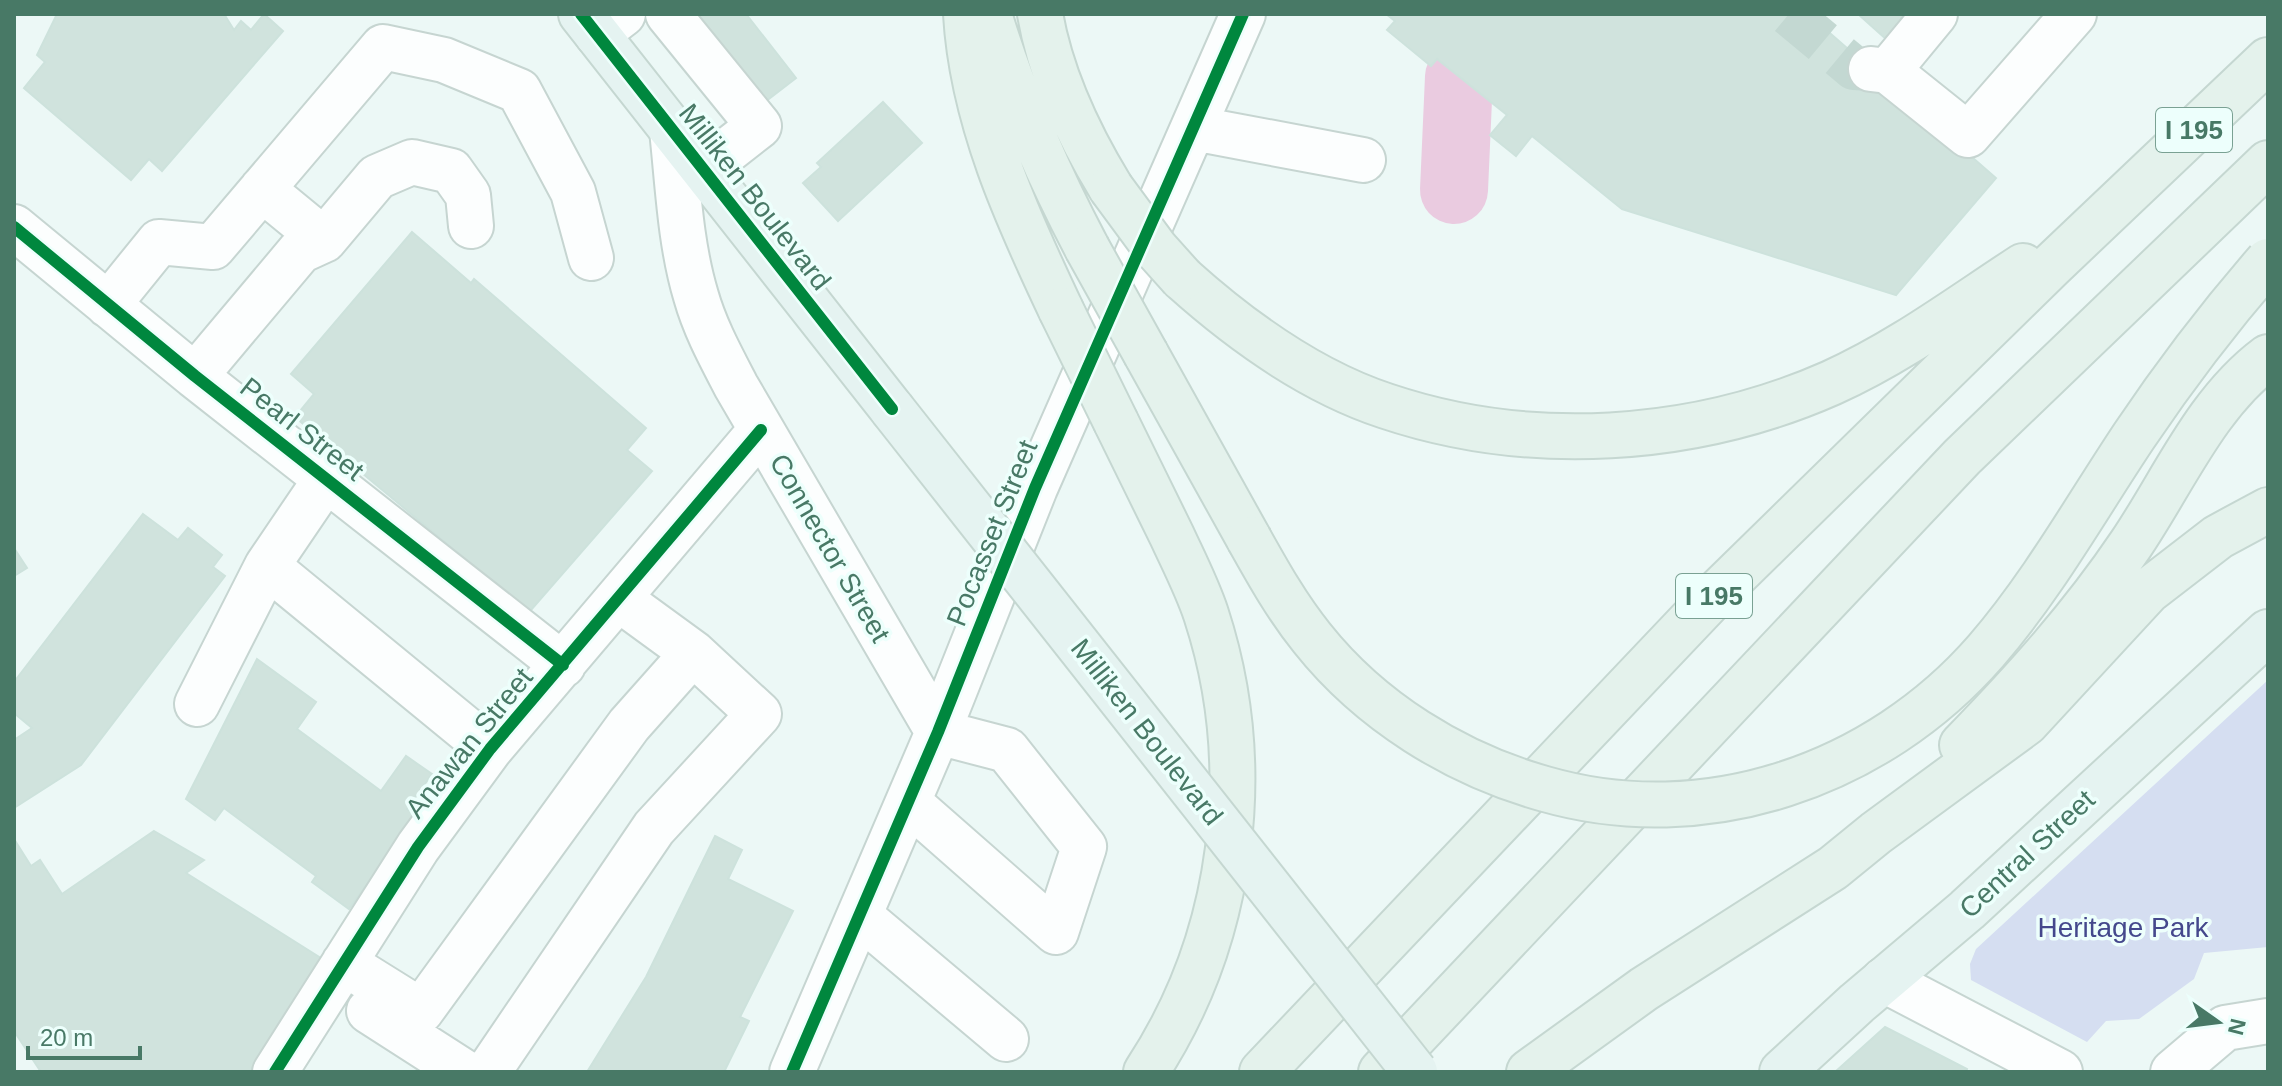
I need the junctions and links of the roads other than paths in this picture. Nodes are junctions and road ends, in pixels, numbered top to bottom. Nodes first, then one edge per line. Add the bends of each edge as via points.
1 (668, 14) edge
2 (966, 14) edge
3 (989, 14) edge
4 (1040, 14) edge
5 (1243, 14) edge
6 (1935, 14) edge
7 (2074, 14) edge
8 (600, 21) edge
9 (2268, 60) edge
10 (1193, 128) junction
11 (672, 130) junction
12 (1363, 160) dead end
13 (2268, 163) edge
14 (704, 169) junction
15 (262, 189) junction
16 (2121, 200) junction
17 (471, 226) dead end
18 (14, 227) edge
19 (324, 240) junction
20 (591, 258) dead end
21 (2268, 261) edge
22 (108, 305) junction
23 (2268, 357) edge
24 (207, 386) junction
25 (761, 430) junction
26 (326, 479) junction
27 (2268, 510) edge
28 (267, 566) junction
29 (619, 599) junction
30 (2268, 632) edge
31 (693, 653) junction
32 (563, 665) junction
33 (197, 704) dead end
34 (938, 732) junction
35 (490, 749) junction
36 (908, 802) junction
37 (1876, 833) junction
38 (860, 916) junction
39 (337, 974) junction
40 (1884, 980) junction
41 (2268, 1021) edge
42 (414, 1023) junction
43 (1006, 1039) dead end
44 (275, 1072) edge
45 (464, 1072) edge
46 (488, 1072) edge
47 (792, 1072) edge
48 (1146, 1072) edge
49 (1262, 1072) edge
50 (1381, 1072) edge
51 (1415, 1072) edge
52 (1529, 1072) edge
53 (1782, 1072) edge
54 (2060, 1072) edge
55 (2173, 1072) edge

1 - 14 street via 759,126
2 - 48 highway, bridge via 979,97 999,166 1061,310 1190,573 1206,613 1225,693 1234,779 1227,861 1188,998
3 - 21 highway, bridge via 1010,83 1087,248 1249,539 1313,640 1393,715 1455,754 1514,780 1585,799 1656,806 1724,801 1800,780 1904,726 1984,652 2050,565 2170,382
4 - 16 highway, bridge via 1053,67 1088,150 1182,278 1247,331 1314,374 1386,406 1474,428 1568,438 1662,430 1762,407 1831,383 1913,339
5 - 10 street, Pocasset Street
6 - 7 street via 1880,70 1968,135
8 - 11 main road, Milliken Boulevard
9 - 16 highway, I 195
10 - 12 street
10 - 34 street, Pocasset Street via 1035,488
11 - 14 main road, Milliken Boulevard
11 - 25 street, Connector Street via 695,293 723,362
13 - 50 highway, I 195 via 1962,457
14 - 51 main road, Milliken Boulevard, bridge
15 - 19 street
15 - 20 street via 383,47 429,56 519,91 573,192
15 - 22 street via 213,247 159,242
16 - 49 highway, I 195 via 1712,598
17 - 19 street via 468,195 451,171 412,162 377,177
18 - 22 street, Pearl Street
19 - 24 street via 318,268
22 - 24 street, Pearl Street
23 - 37 highway via 2207,424 2132,543 2080,613 2005,700
24 - 26 street, Pearl Street
25 - 29 street, Anawan Street
25 - 34 street, Connector Street
26 - 28 street
26 - 32 street, Pearl Street
27 - 37 highway via 2183,562 2113,626 2026,723
28 - 33 street
28 - 35 street
29 - 31 street
29 - 32 street, Anawan Street
30 - 40 main road, Central Street
31 - 42 street via 629,725
31 - 46 street via 759,714 654,828
32 - 35 street, Anawan Street
34 - 36 street, Pocasset Street
34 - 36 street via 1007,750 1084,847 1056,932
35 - 39 street, Anawan Street via 418,847
36 - 38 street, Pocasset Street
37 - 52 highway via 1833,868 1595,1022
38 - 43 street
38 - 47 street, Pocasset Street
39 - 42 street
39 - 44 street, Anawan Street
40 - 53 main road, Central Street
40 - 54 street
41 - 55 street via 2225,1028
42 - 45 street

